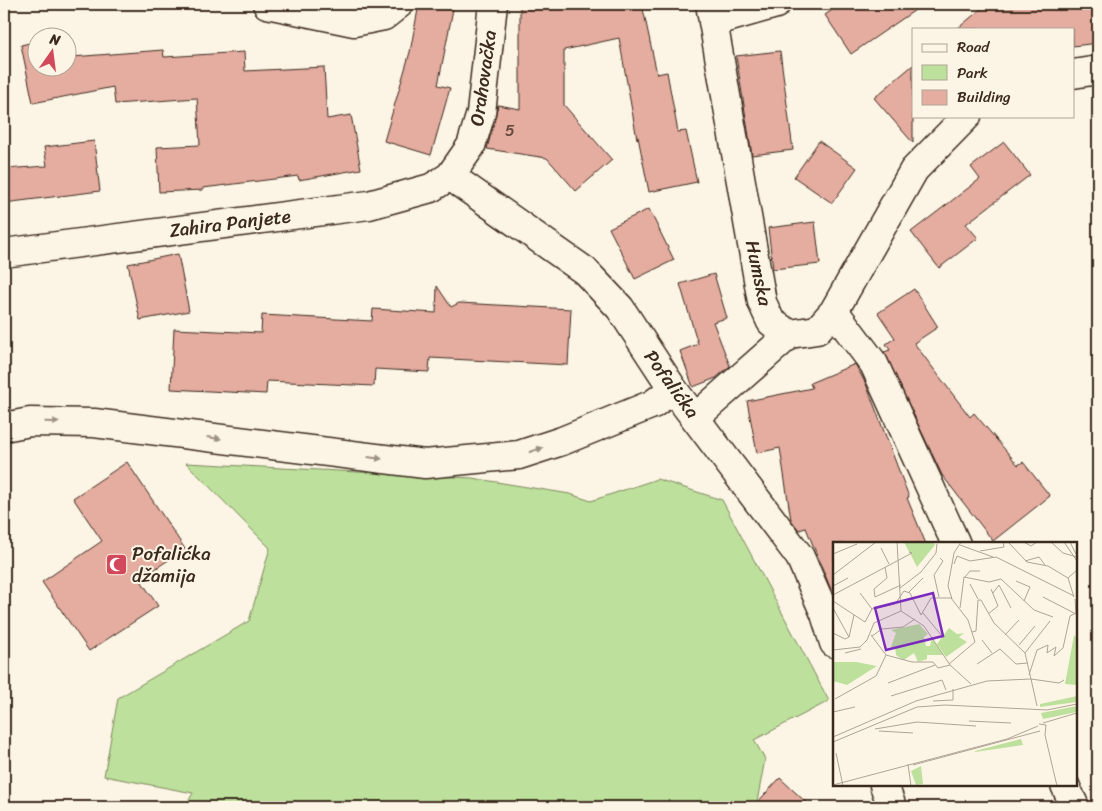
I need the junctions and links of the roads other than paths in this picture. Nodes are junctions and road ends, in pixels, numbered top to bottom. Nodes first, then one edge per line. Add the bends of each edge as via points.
1 (268, 4) edge
2 (399, 4) edge
3 (493, 4) edge
4 (776, 4) edge
5 (712, 13) edge
6 (1098, 70) edge
7 (1074, 74) edge
8 (965, 118) edge
9 (450, 176) junction
10 (4, 253) edge
11 (834, 311) junction
12 (790, 334) junction
13 (673, 389) junction
14 (696, 417) junction
15 (4, 426) edge
16 (955, 542) edge
17 (833, 640) edge
18 (884, 786) edge
19 (1065, 786) edge
20 (892, 807) edge
21 (1075, 807) edge

1 - 2 street via 354,22 384,16
3 - 9 street, Orahovačka via 481,113 471,146
4 - 5 street
5 - 12 street, Humska via 762,302 771,322
6 - 7 street
8 - 11 street via 914,170
9 - 10 street, Zahira Panjete via 431,188 370,206
9 - 13 street, Pofalićka via 585,271 620,308
11 - 12 street via 817,330
11 - 16 street via 874,364
12 - 14 street
13 - 14 street, Pofalićka
15 -> 13 street via 30,422 94,423 425,464 519,455 653,404
14 - 17 street, Pofalićka via 800,557
18 - 20 street
19 - 21 street

